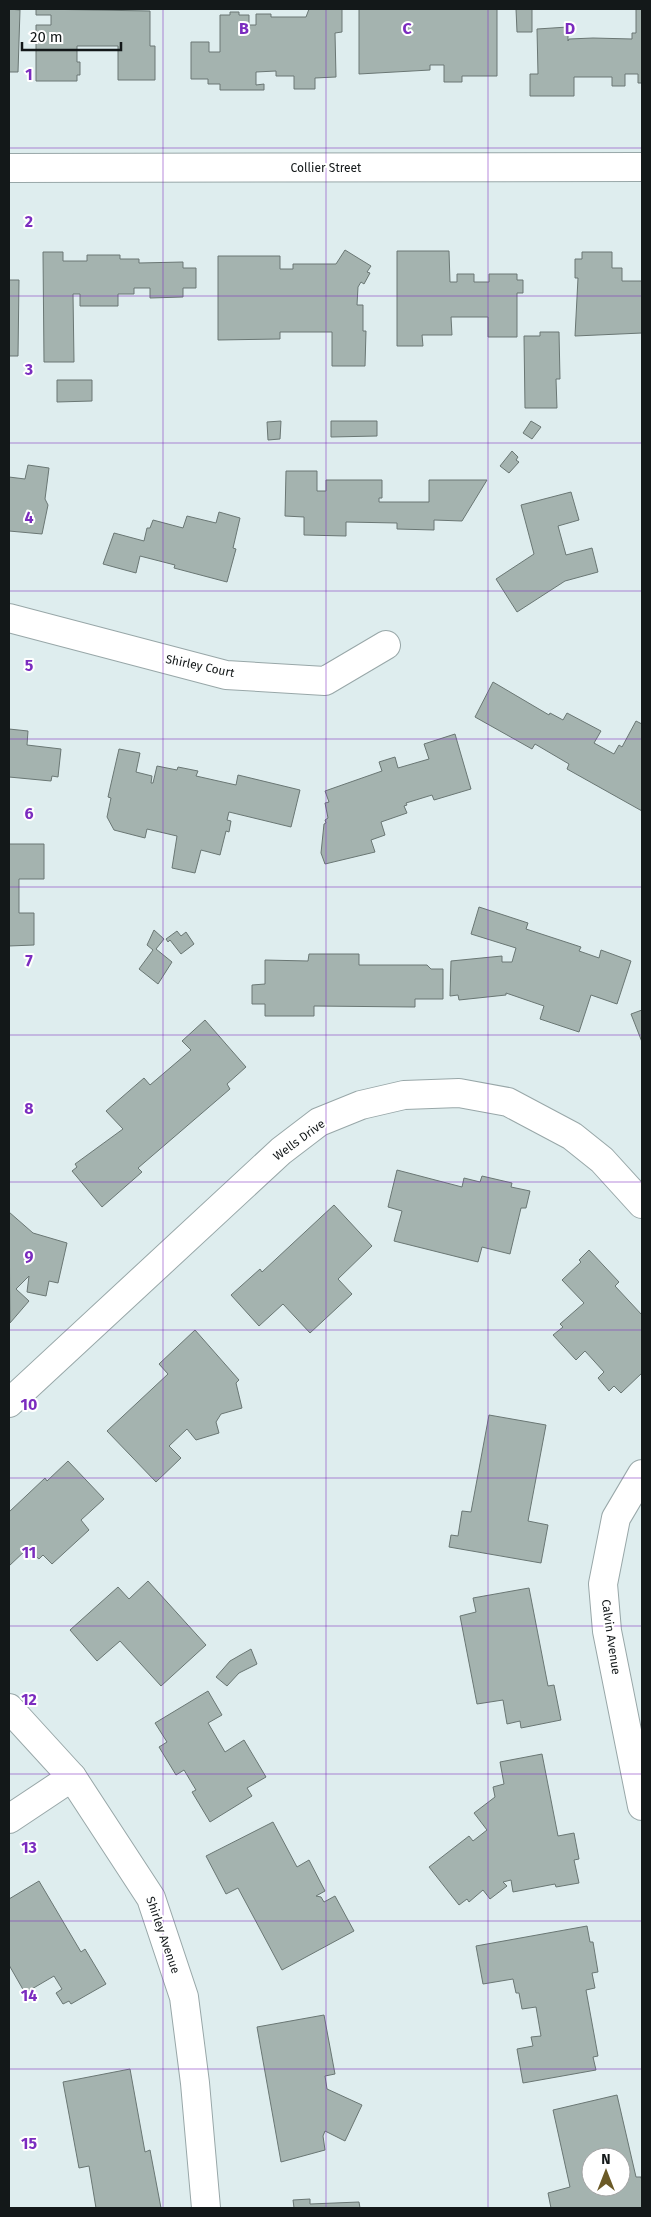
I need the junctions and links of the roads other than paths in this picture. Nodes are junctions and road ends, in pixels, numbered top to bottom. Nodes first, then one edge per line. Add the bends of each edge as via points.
1 (642, 167) edge
2 (9, 168) edge
3 (9, 618) edge
4 (386, 645) dead end
5 (642, 1204) edge
6 (9, 1403) edge
7 (642, 1474) edge
8 (9, 1708) edge
9 (72, 1777) junction
10 (642, 1806) edge
11 (9, 1819) edge
12 (206, 2208) edge

1 - 2 street, Collier Street
3 - 4 street, Shirley Court via 226,675 325,681
5 - 6 street, Wells Drive via 602,1160 572,1136 508,1102 460,1094 404,1095 361,1105 319,1122 281,1151
7 - 10 street, Calvin Avenue via 616,1518 603,1584 608,1632
8 - 9 street, Shirley Avenue
9 - 11 street
9 - 12 street, Shirley Avenue via 151,1898 184,1997

